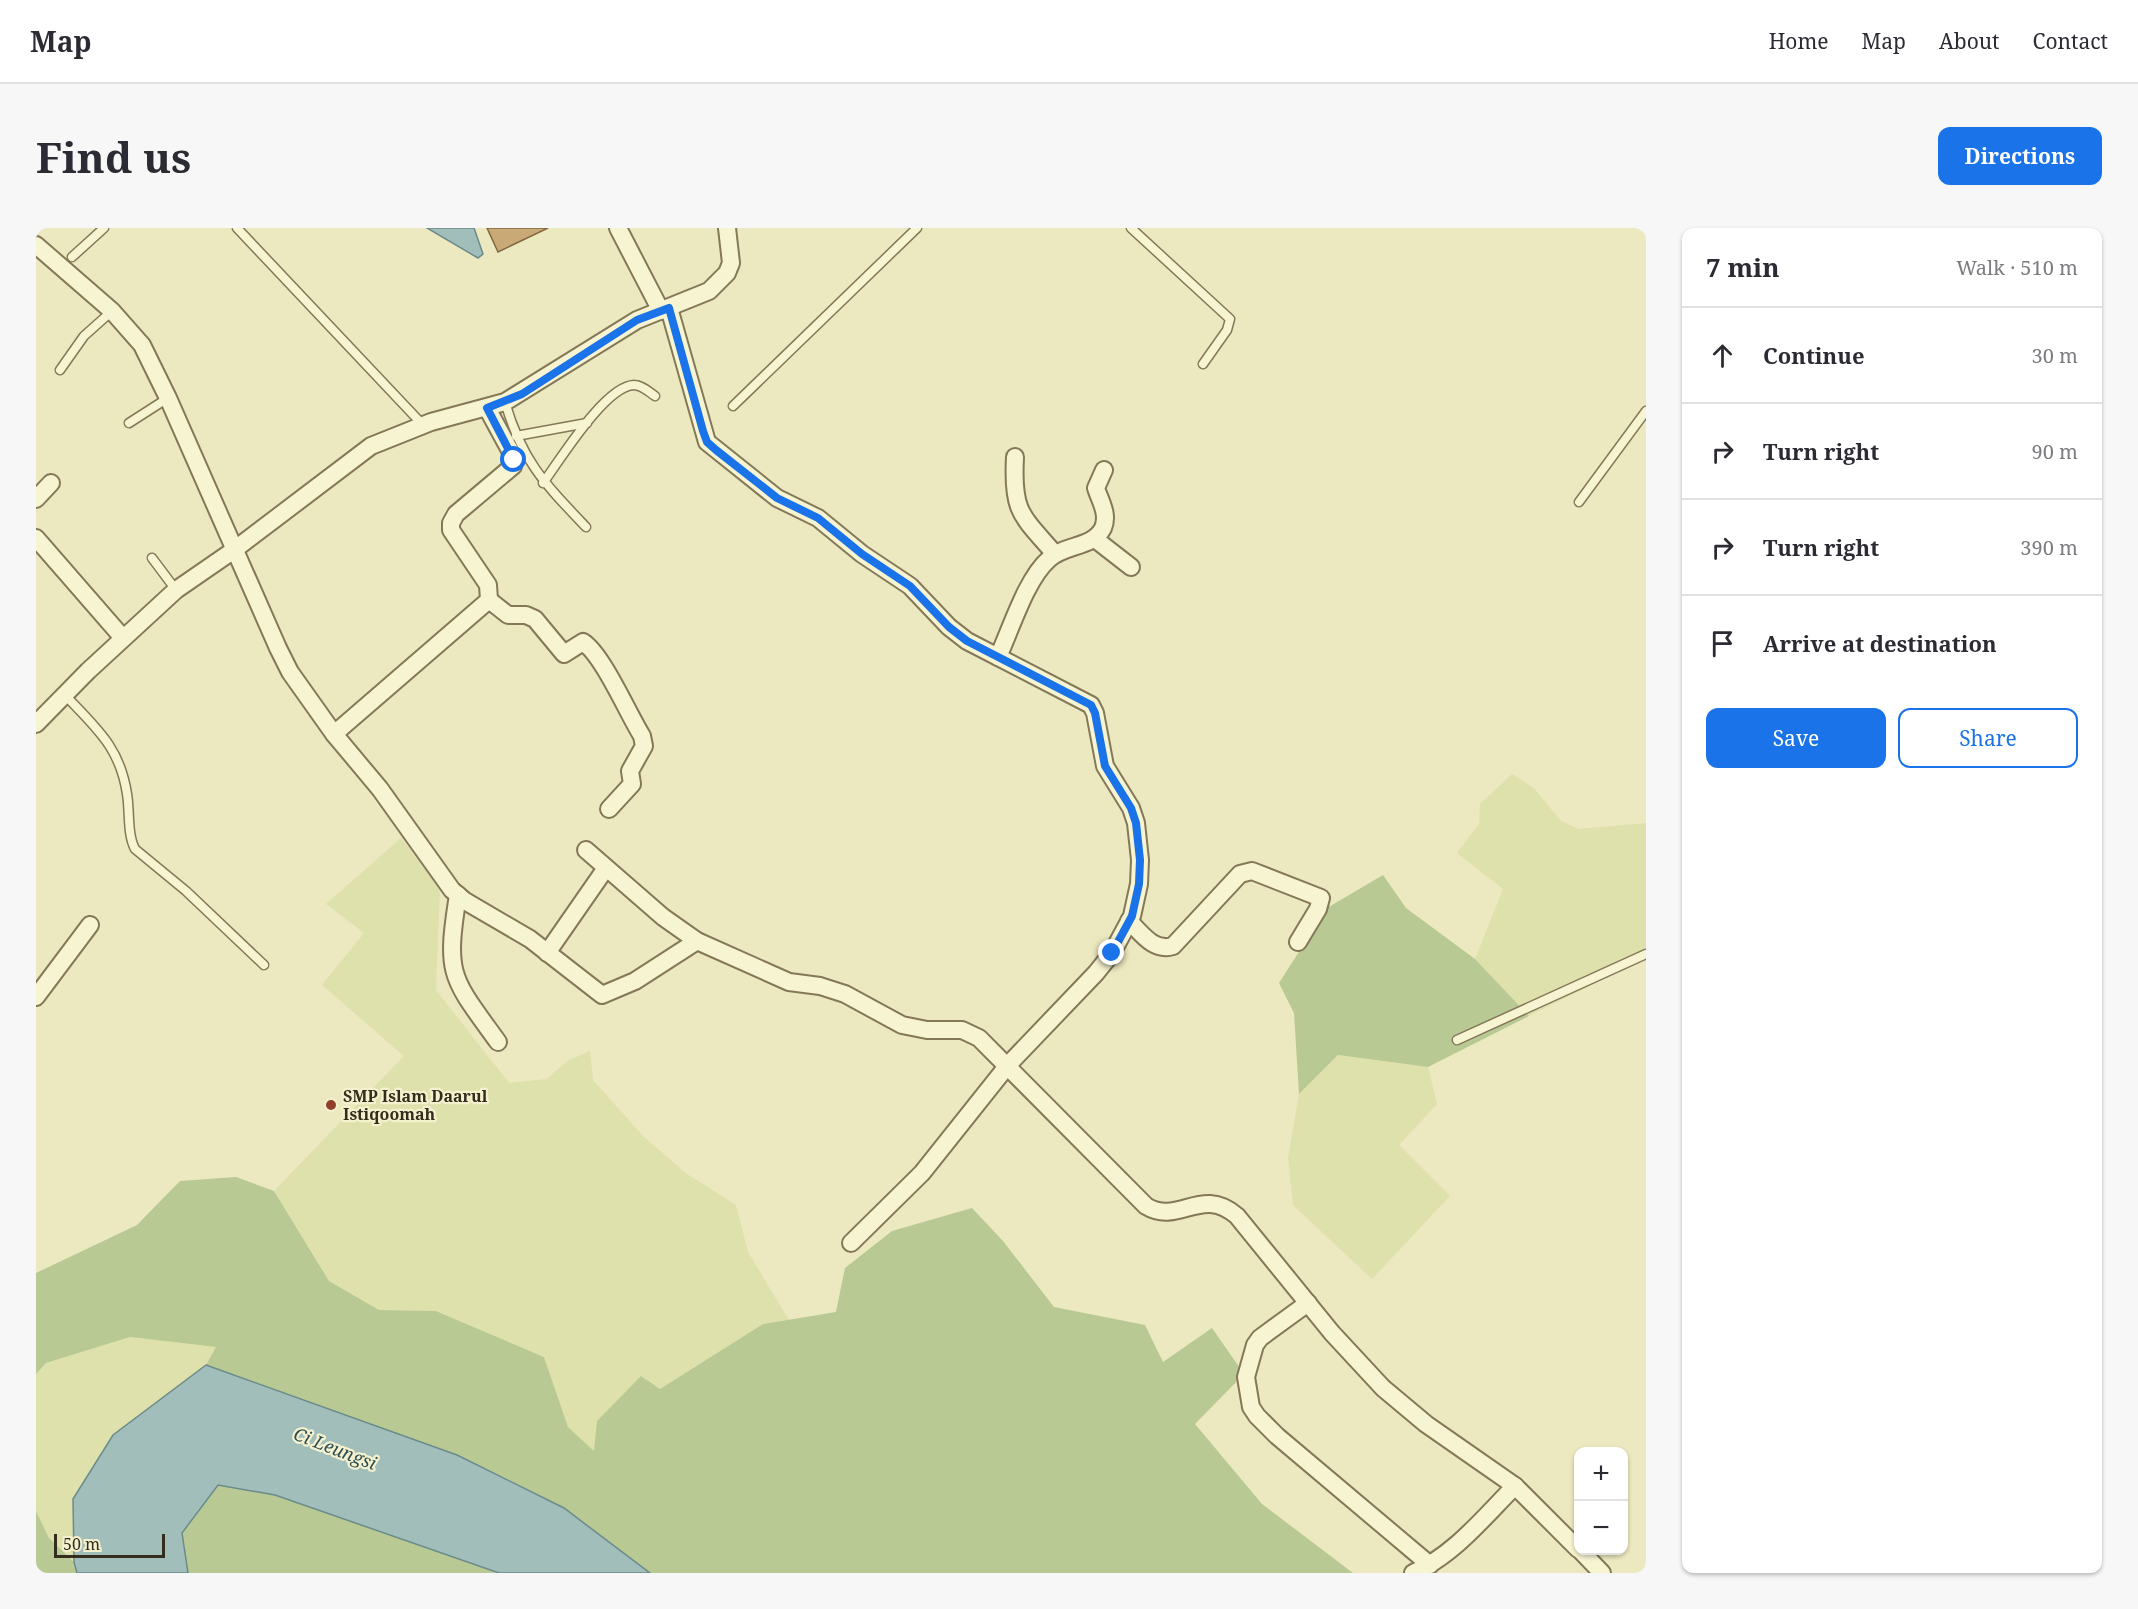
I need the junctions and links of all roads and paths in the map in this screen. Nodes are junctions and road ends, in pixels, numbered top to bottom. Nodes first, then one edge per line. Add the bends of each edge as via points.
1 (104, 228) edge
2 (237, 228) edge
3 (618, 228) edge
4 (727, 228) edge
5 (917, 228) edge
6 (1131, 228) edge
7 (36, 245) edge
8 (72, 257) dead end
9 (665, 309) junction
10 (112, 311) junction
11 (1203, 364) dead end
12 (60, 370) dead end
13 (655, 396) dead end
14 (168, 398) junction
15 (506, 402) junction
16 (733, 406) dead end
17 (487, 408) junction
18 (1646, 411) edge
19 (129, 423) dead end
20 (587, 423) junction
21 (423, 425) junction
22 (516, 436) junction
23 (1015, 457) dead end
24 (1104, 470) dead end
25 (51, 483) dead end
26 (543, 483) junction
27 (36, 499) edge
28 (1579, 502) dead end
29 (586, 526) dead end
30 (36, 538) edge
31 (1095, 538) junction
32 (234, 550) junction
33 (1055, 554) junction
34 (152, 558) dead end
35 (1131, 567) dead end
36 (176, 590) junction
37 (489, 600) junction
38 (123, 638) junction
39 (998, 657) junction
40 (65, 695) junction
41 (36, 724) edge
42 (334, 734) junction
43 (609, 809) dead end
44 (586, 849) dead end
45 (606, 868) junction
46 (458, 895) junction
47 (1129, 921) junction
48 (90, 926) dead end
49 (697, 941) junction
50 (1298, 942) dead end
51 (547, 953) junction
52 (1646, 954) edge
53 (264, 965) dead end
54 (36, 997) edge
55 (1457, 1040) dead end
56 (498, 1042) dead end
57 (1008, 1065) junction
58 (851, 1243) dead end
59 (1308, 1303) junction
60 (1515, 1486) junction
61 (1574, 1545) edge
62 (1584, 1555) edge
63 (1430, 1565) junction
64 (1413, 1573) edge
65 (1602, 1573) edge

1 - 8 lane
2 - 21 lane
3 - 9 street
4 - 9 street via 731,263 727,273 709,291
5 - 16 lane
6 - 11 lane via 1230,319 1227,330
7 - 10 street
9 - 15 street via 637,320
9 - 39 street via 707,442 777,498 818,518 910,586 967,641
10 - 12 lane via 84,336
10 - 14 street via 142,345
13 - 20 lane via 639,386 625,387
14 - 19 lane
14 - 32 street
15 - 17 street
15 - 22 lane
17 - 21 street
17 - 37 street via 512,454 513,466 456,514 451,530 488,585
18 - 28 lane
20 - 22 lane
20 - 26 lane
21 - 32 street via 371,446
22 - 26 lane
23 - 33 street via 1013,487 1019,509
24 - 31 street via 1096,488 1106,521
25 - 27 street
26 - 29 lane
30 - 38 street
31 - 33 street
31 - 35 street
32 - 36 street
32 - 42 street via 290,672
33 - 39 street via 1032,582
34 - 36 lane
36 - 38 street
37 - 42 street
37 - 43 street via 508,615 535,619 564,654 583,642 610,678 644,746 630,771 632,784
38 - 40 street
39 - 47 street via 1056,685 1093,709 1105,766 1136,823 1139,884
40 - 41 street
40 - 53 lane via 111,745 121,763 135,849
42 - 46 street
44 - 45 street
45 - 49 street via 663,918
45 - 51 street
46 - 51 street
46 - 56 street via 450,941 451,964 456,982
47 - 50 street via 1155,946 1173,946 1240,874 1252,871 1321,898
47 - 57 street via 1096,973
48 - 54 street
49 - 51 street via 622,988 602,995
49 - 57 street via 789,982 845,994 902,1024 970,1033
52 - 55 lane
57 - 58 street via 922,1173
57 - 59 street via 1146,1206 1164,1212 1212,1202 1229,1208
59 - 60 street via 1383,1388 1426,1424
59 - 63 street via 1255,1345 1246,1377 1251,1407 1277,1436
60 - 61 street
60 - 63 street via 1456,1545
62 - 65 street
63 - 64 street

